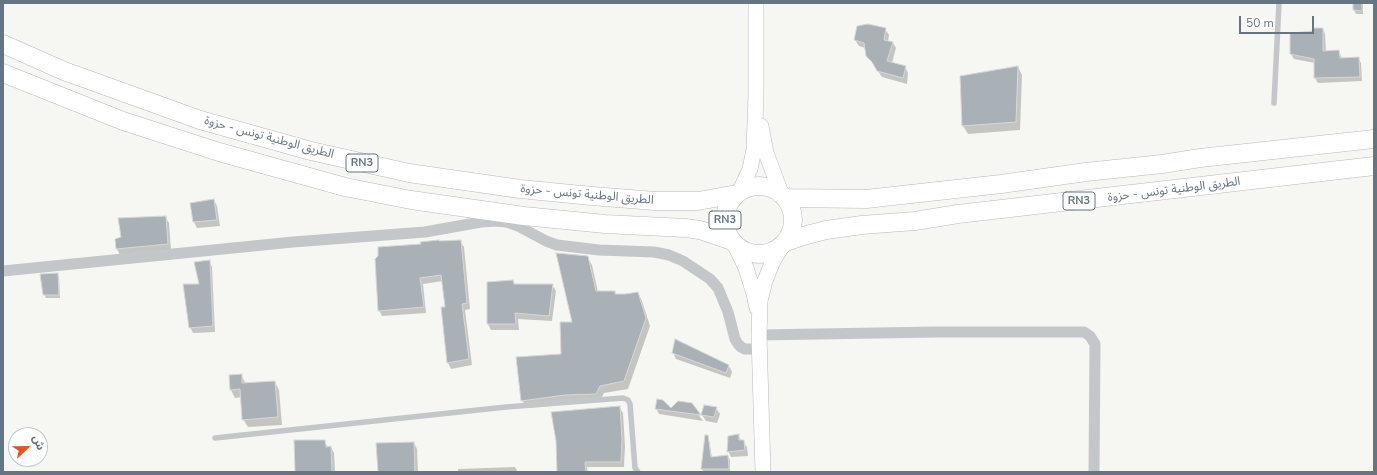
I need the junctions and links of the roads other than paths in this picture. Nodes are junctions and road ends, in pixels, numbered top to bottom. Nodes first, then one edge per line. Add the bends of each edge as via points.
1 (756, 3) edge
2 (1279, 3) edge
3 (3, 44) edge
4 (3, 73) edge
5 (756, 95) junction
6 (1274, 103) dead end
7 (1374, 139) edge
8 (1374, 166) edge
9 (738, 192) junction
10 (784, 196) junction
11 (733, 242) junction
12 (784, 244) junction
13 (3, 271) edge
14 (759, 335) junction
15 (214, 438) dead end
16 (638, 472) edge
17 (763, 472) edge
18 (1094, 472) edge

1 - 5 main road
2 - 6 lane
3 - 9 highway, الطريق الوطنية تونس - حزوة / RN3 via 64,71 200,120 311,151 409,173 520,190 656,201 698,201
4 - 11 highway, RN3 via 124,121 218,152 345,187 410,200 524,216 700,230
5 - 9 main road via 754,150 750,169
5 - 10 main road via 766,153
7 - 10 highway, RN3 via 866,199
8 - 12 highway, الطريق الوطنية تونس - حزوة / RN3 via 915,221 862,225 826,230
9 - 10 highway, RN3 via 761,185 772,188
9 - 11 highway, RN3 via 726,211 727,232
10 - 12 highway via 792,208 794,220 792,232
11 - 12 highway, RN3 via 742,250 753,254 774,252
11 - 14 main road via 746,268 754,294
12 - 14 main road via 765,281 760,301
13 - 14 street via 425,232 481,222 508,222 557,245 654,252 684,261 710,279 718,288 735,338 741,347 745,349
14 - 17 main road
14 - 18 street via 1084,332 1095,344
15 - 16 lane via 506,407 623,398 630,404 635,468

